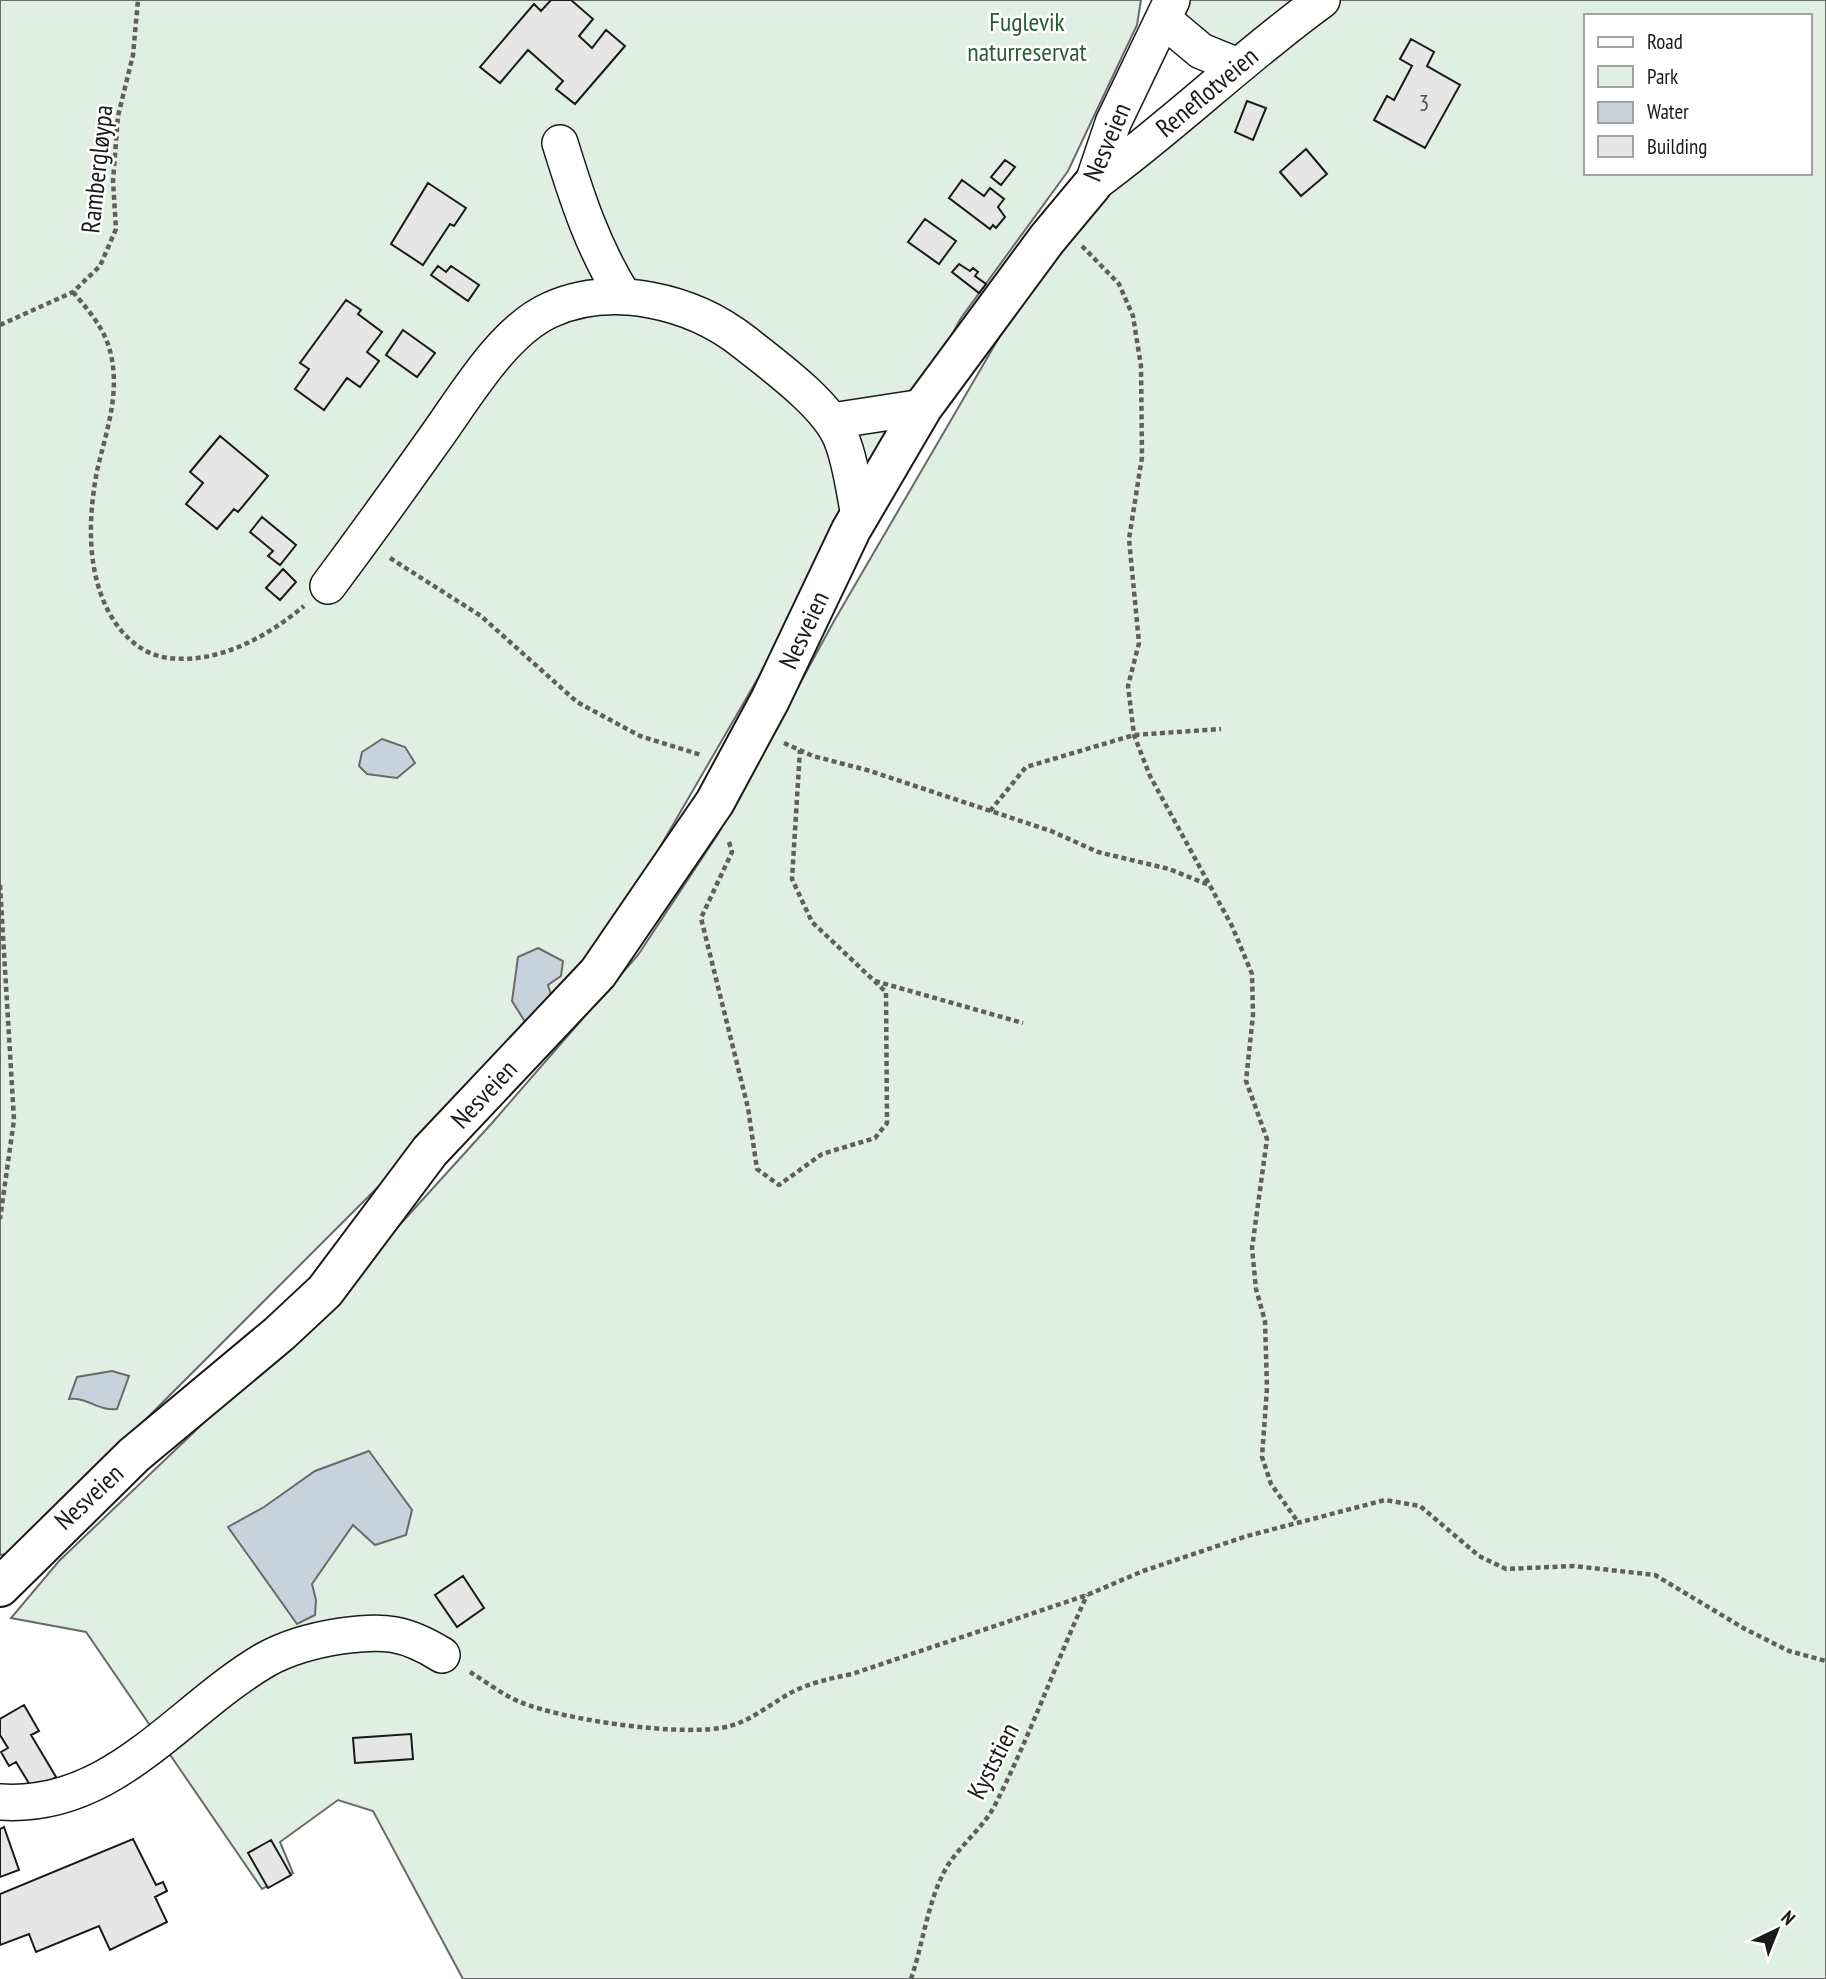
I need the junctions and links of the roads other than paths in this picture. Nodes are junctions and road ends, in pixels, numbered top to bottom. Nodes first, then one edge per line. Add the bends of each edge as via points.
1 (1322, 0) edge
2 (1168, 10) edge
3 (1238, 66) junction
4 (560, 143) dead end
5 (1092, 186) junction
6 (624, 297) junction
7 (923, 407) junction
8 (832, 421) junction
9 (859, 516) junction
10 (328, 586) road end
11 (0, 1587) edge
12 (442, 1655) road end
13 (0, 1802) edge

1 - 3 street, Reneflotveien
2 - 3 street via 1201,51
2 - 5 street, Nesveien via 1113,123
3 - 5 street, Reneflotveien
4 - 6 street via 584,220
5 - 7 main road, Nesveien
6 - 8 street via 675,306 730,331
6 - 10 street via 588,297 548,311 515,335 483,372
7 - 8 street
7 - 9 main road, Nesveien
8 - 9 street via 841,438
9 - 11 main road, Nesveien via 715,802 598,973 430,1151 325,1291 134,1455
12 - 13 street via 419,1640 377,1631 312,1641 268,1658 237,1678 134,1762 49,1799

